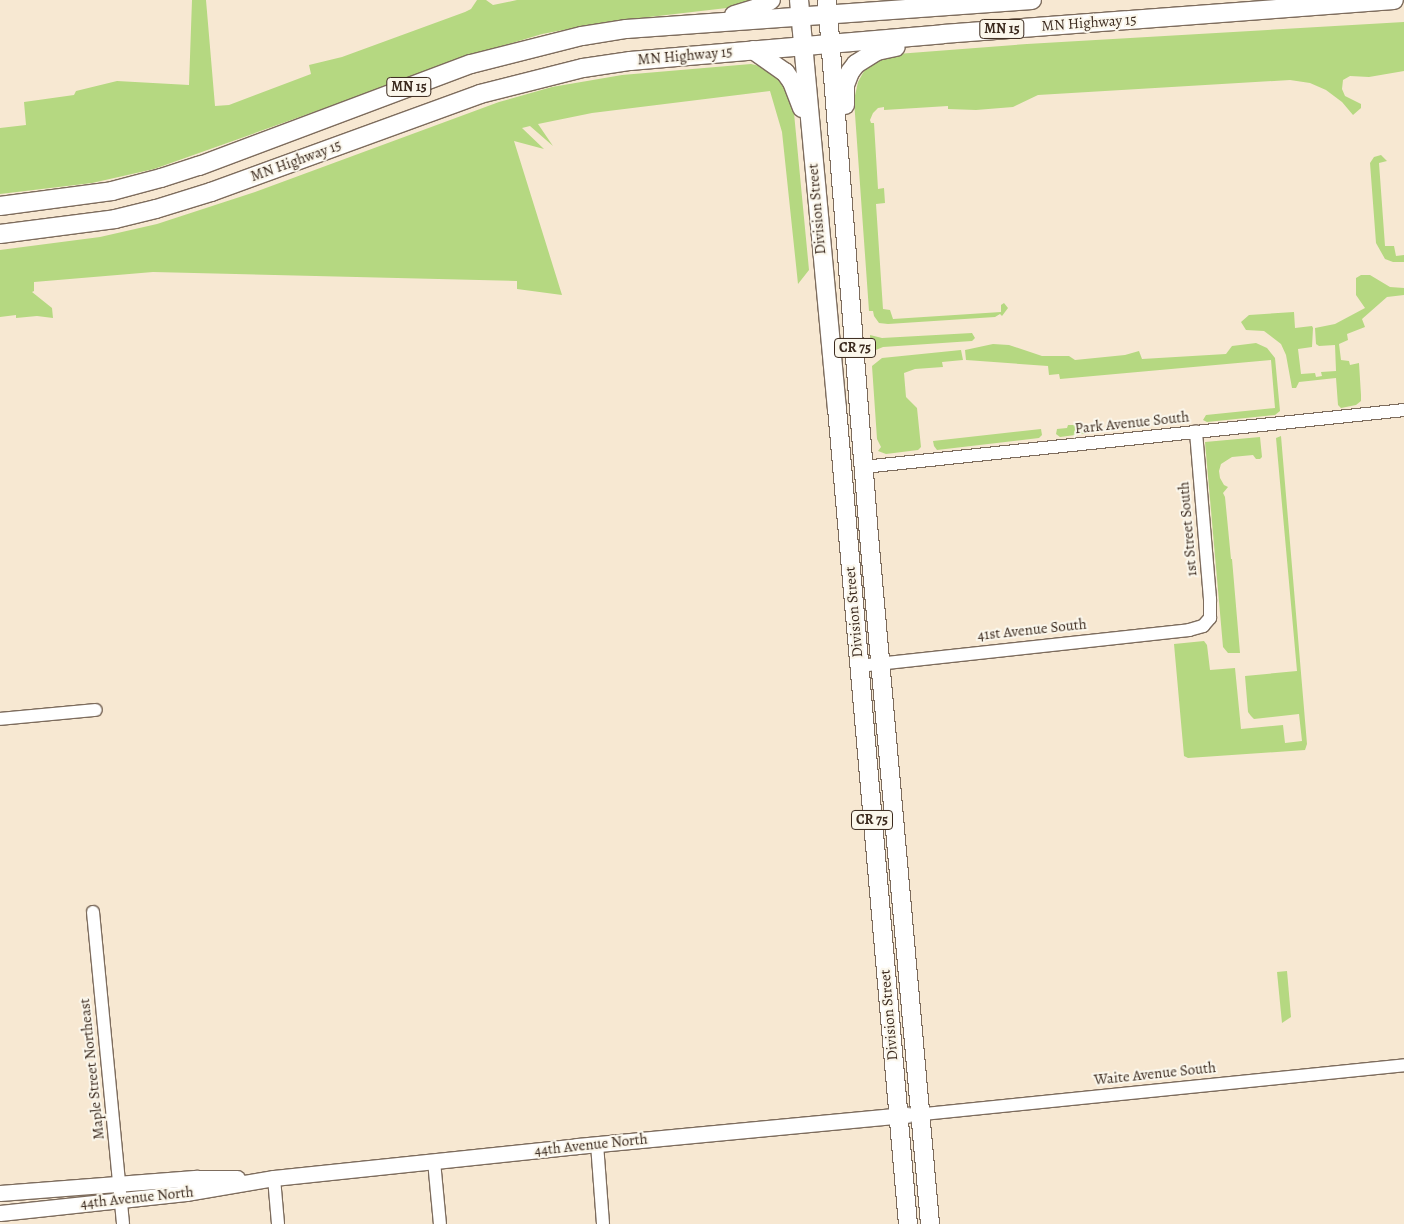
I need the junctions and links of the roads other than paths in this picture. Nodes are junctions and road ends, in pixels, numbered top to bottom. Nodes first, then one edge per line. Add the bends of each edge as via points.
1 (771, 0) edge
2 (878, 0) edge
3 (1032, 0) edge
4 (1386, 1) edge
5 (828, 7) edge
6 (918, 7) junction
7 (799, 9) edge
8 (1404, 11) edge
9 (704, 24) junction
10 (944, 34) junction
11 (830, 43) junction
12 (802, 46) junction
13 (753, 50) junction
14 (809, 126) junction
15 (0, 205) edge
16 (844, 205) junction
17 (1, 234) edge
18 (1404, 410) edge
19 (1196, 432) junction
20 (863, 467) junction
21 (1208, 623) joint
22 (880, 664) junction
23 (859, 666) junction
24 (96, 710) dead end
25 (0, 719) edge
26 (93, 912) dead end
27 (1404, 1065) edge
28 (908, 1115) junction
29 (596, 1144) junction
30 (434, 1161) junction
31 (274, 1178) junction
32 (120, 1183) junction
33 (0, 1186) edge
34 (85, 1186) junction
35 (0, 1193) edge
36 (122, 1200) junction
37 (0, 1214) edge
38 (123, 1224) edge
39 (278, 1224) edge
40 (440, 1224) edge
41 (603, 1224) edge
42 (908, 1224) edge
43 (930, 1224) edge

1 - 9 highway via 757,8
2 - 6 highway
3 - 6 highway, MN Highway 15 / MN 15
4 - 8 highway
4 - 10 highway, MN Highway 15 / MN 15
5 - 6 highway, MN Highway 15 / MN 15
5 - 7 highway, MN Highway 15 / MN 15
5 - 11 highway, Division Street
7 - 9 highway, MN Highway 15 / MN 15
7 - 12 highway, Division Street
9 - 15 highway, MN Highway 15 / MN 15 via 626,29 510,53 471,64 161,178 112,191
10 - 11 highway, MN Highway 15 / MN 15
10 - 16 highway via 877,51 863,58 850,72 844,95 851,169
11 - 12 highway, MN Highway 15 / MN 15
11 - 16 highway, Division Street / CR 75
12 - 13 highway, MN Highway 15 / MN 15
12 - 14 highway, Division Street / CR 75
13 - 14 highway via 785,72
13 - 17 highway, MN Highway 15 / MN 15 via 630,61 556,73 480,94 156,209 115,219
14 - 23 highway, Division Street / CR 75
16 - 20 highway, Division Street / CR 75
18 - 19 street, Park Avenue South
19 - 20 street, Park Avenue South
19 - 21 street, 1st Street South via 1210,599
20 - 22 highway, Division Street / CR 75
21 - 22 street, 41st Avenue South via 1198,629
22 - 23 street, 41st Avenue South
22 - 28 highway, Division Street / CR 75
23 - 28 highway, Division Street / CR 75
24 - 25 street
26 - 32 street, Maple Street Northeast
27 - 28 street, Waite Avenue South
28 - 29 main road, 44th Avenue North
28 - 42 highway, Division Street / CR 75
28 - 43 highway, Division Street / CR 75
29 - 30 main road, 44th Avenue North
29 - 41 street
30 - 31 main road, 44th Avenue North
30 - 40 street
31 - 32 main road, 44th Avenue North
31 - 36 main road, 44th Avenue North via 186,1194
31 - 39 street
32 - 34 main road, 44th Avenue North
32 - 36 street, Maple Street Northeast
33 - 34 main road
34 - 35 main road, 44th Avenue North
36 - 37 main road, 44th Avenue North
36 - 38 street, Maple Street Northeast

